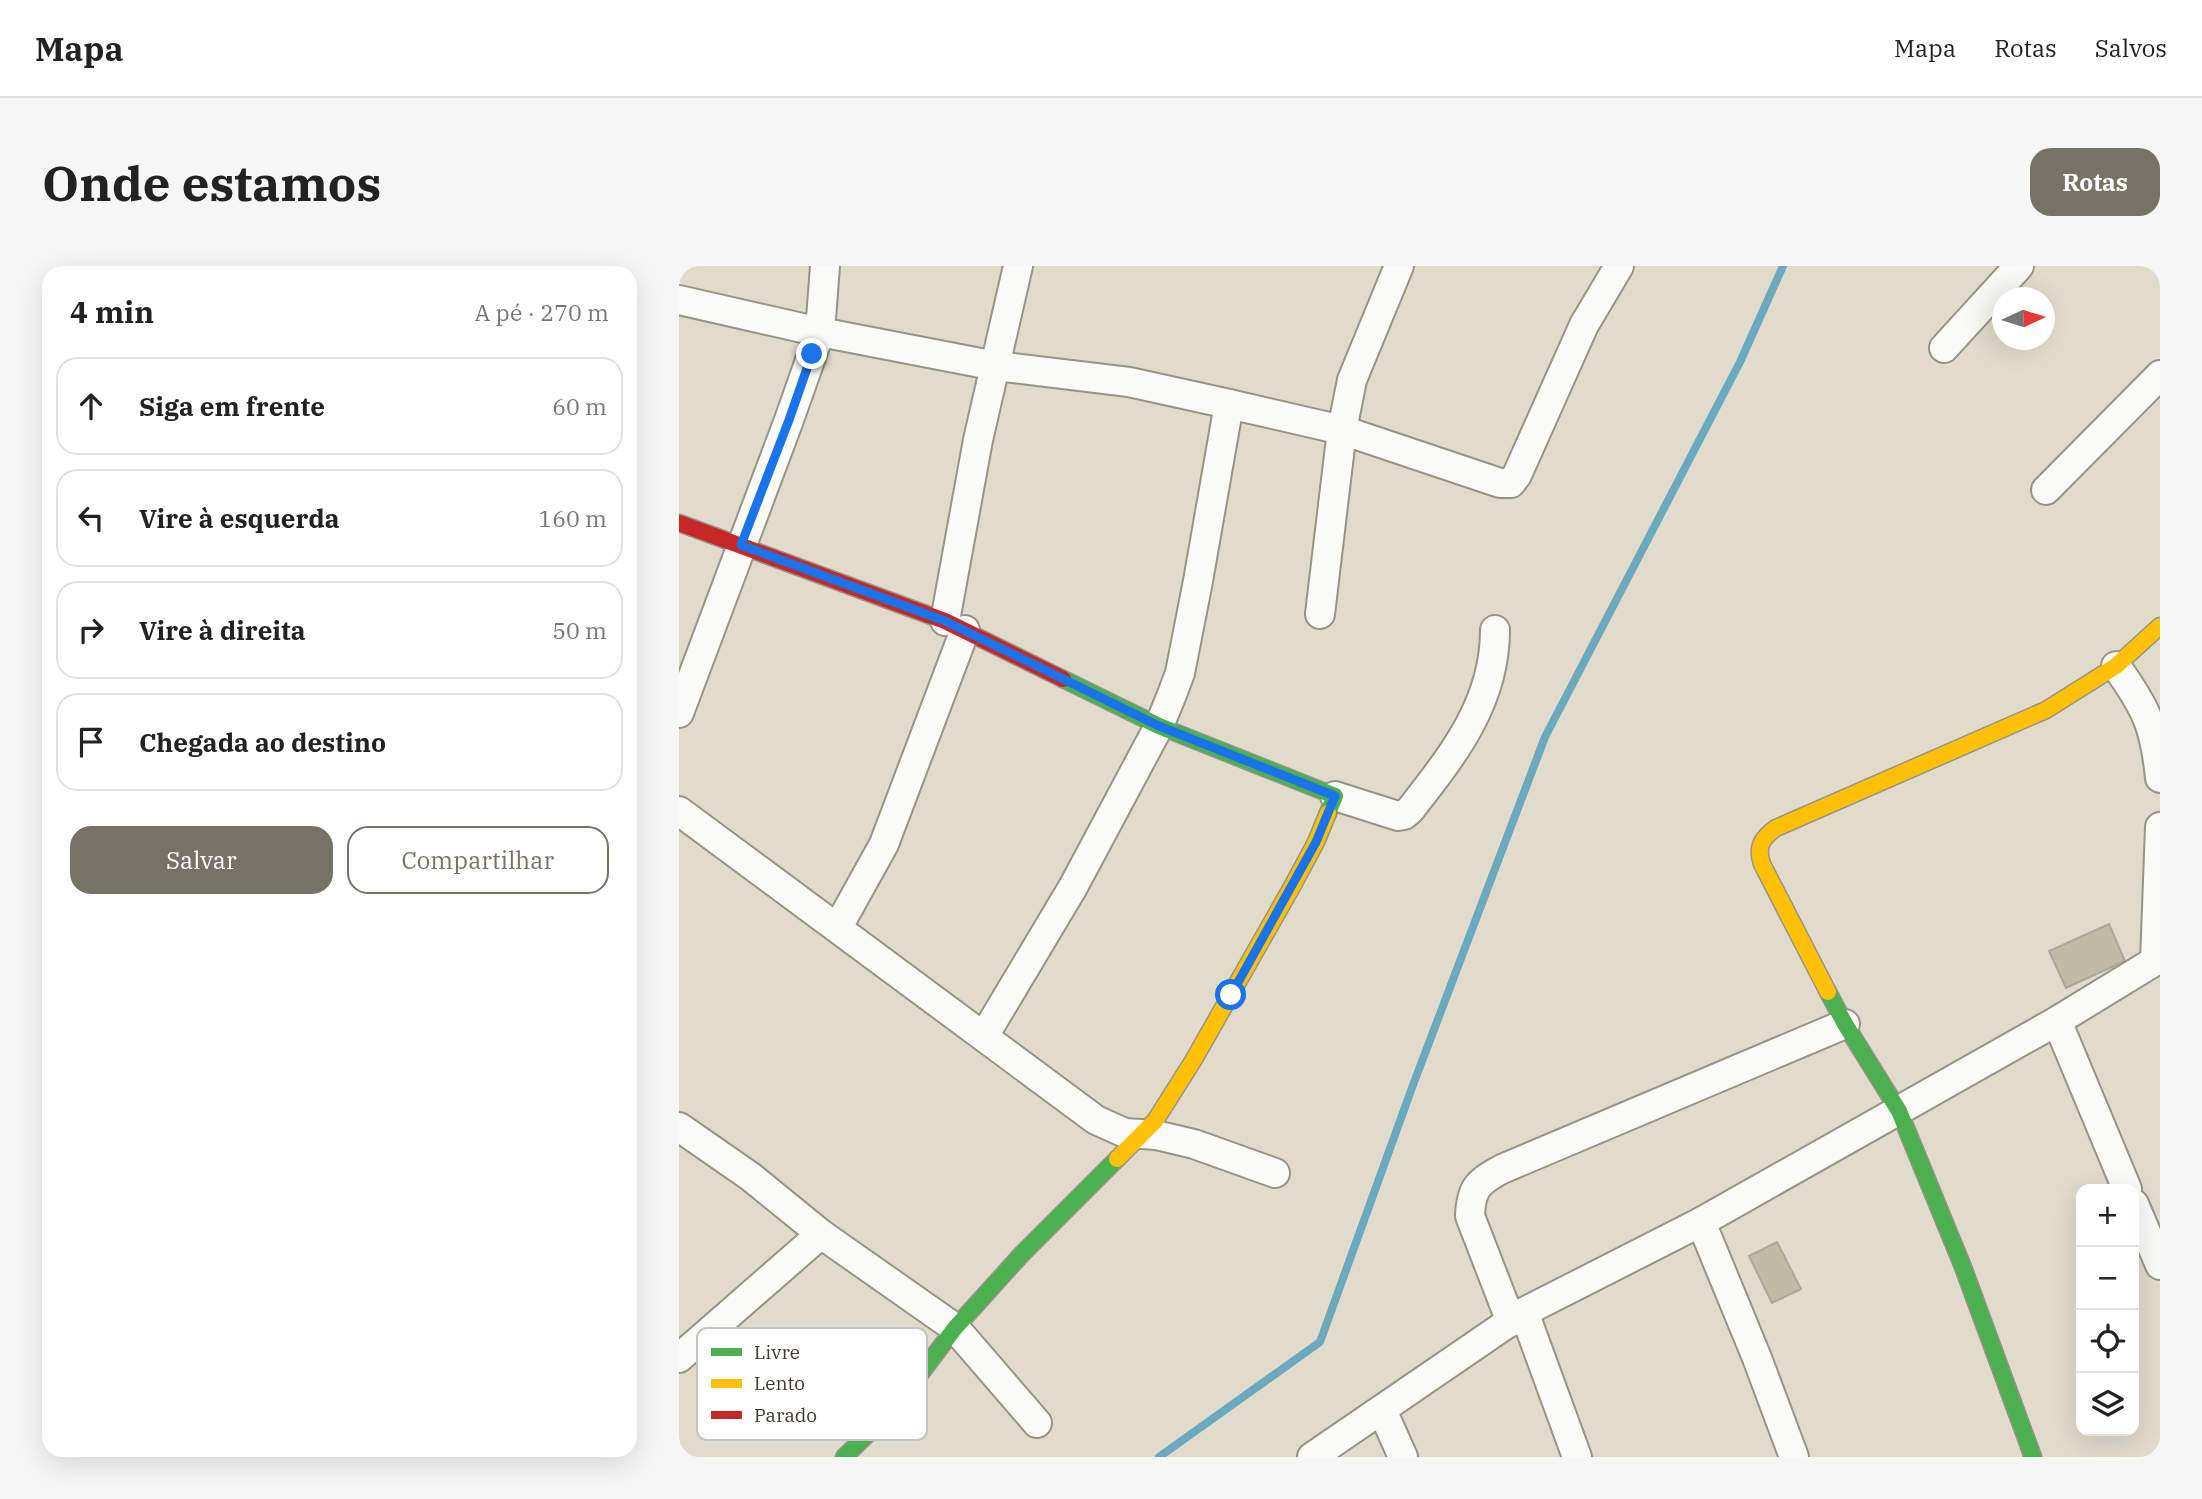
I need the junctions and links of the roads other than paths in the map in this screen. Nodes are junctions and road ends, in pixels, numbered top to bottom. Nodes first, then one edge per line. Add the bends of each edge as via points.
1 (825, 266) edge
2 (1018, 266) edge
3 (1399, 266) edge
4 (1619, 266) edge
5 (2019, 266) edge
6 (679, 300) edge
7 (820, 332) junction
8 (1944, 348) dead end
9 (996, 366) junction
10 (2160, 375) edge
11 (1229, 404) junction
12 (1342, 430) junction
13 (2046, 490) dead end
14 (679, 523) edge
15 (741, 545) junction
16 (1321, 614) dead end
17 (955, 626) junction
18 (2160, 626) edge
19 (1495, 630) dead end
20 (2116, 666) junction
21 (679, 713) edge
22 (1159, 726) junction
23 (2160, 778) edge
24 (1335, 796) junction
25 (679, 811) edge
26 (2160, 827) edge
27 (838, 927) junction
28 (2158, 960) edge
29 (2057, 1021) junction
30 (1845, 1024) junction
31 (984, 1036) junction
32 (1899, 1111) junction
33 (679, 1127) edge
34 (1143, 1134) junction
35 (1275, 1173) dead end
36 (2125, 1184) edge
37 (2139, 1216) edge
38 (1701, 1222) junction
39 (821, 1234) junction
40 (2160, 1265) edge
41 (1518, 1317) junction
42 (713, 1328) edge
43 (955, 1328) junction
44 (697, 1342) edge
45 (679, 1358) edge
46 (927, 1365) edge
47 (1382, 1410) junction
48 (1037, 1423) dead end
49 (862, 1440) edge
50 (844, 1457) edge
51 (1313, 1457) edge
52 (1403, 1457) edge
53 (1577, 1457) edge
54 (1794, 1457) edge
55 (2033, 1457) edge

1 - 7 street
2 - 9 street
3 - 12 street via 1352,380
4 - 12 street via 1584,325 1511,483
5 - 8 street
6 - 7 street
7 - 9 street
7 - 15 street
9 - 11 street via 1129,382
9 - 17 street via 978,440
10 - 13 street
11 - 12 street
11 - 22 street via 1180,673
12 - 16 street
14 - 15 street
15 - 17 street
15 - 21 street
17 - 22 street
17 - 27 street via 884,844
18 - 20 street
19 - 24 street via 1485,696 1450,759 1410,810 1398,816
20 - 23 street via 2141,702 2157,742
20 - 30 street via 2046,710 1776,828 1762,839 1758,850 1762,864
22 - 24 street
22 - 31 street via 1073,887
24 - 34 street via 1293,885 1193,1061
25 - 27 street
26 - 28 street
27 - 31 street
28 - 29 street
29 - 32 street
29 - 36 street
30 - 32 street
30 - 41 street via 1482,1181 1471,1198 1470,1216
31 - 34 street via 1096,1121 1125,1133
32 - 38 street
32 - 55 street
33 - 39 street
34 - 35 street via 1194,1144
34 - 43 street
37 - 40 street
38 - 41 street
38 - 54 street
39 - 42 street
39 - 43 street
41 - 47 street
41 - 53 street
43 - 46 street
43 - 48 street
44 - 45 street
47 - 51 street
47 - 52 street
49 - 50 street

